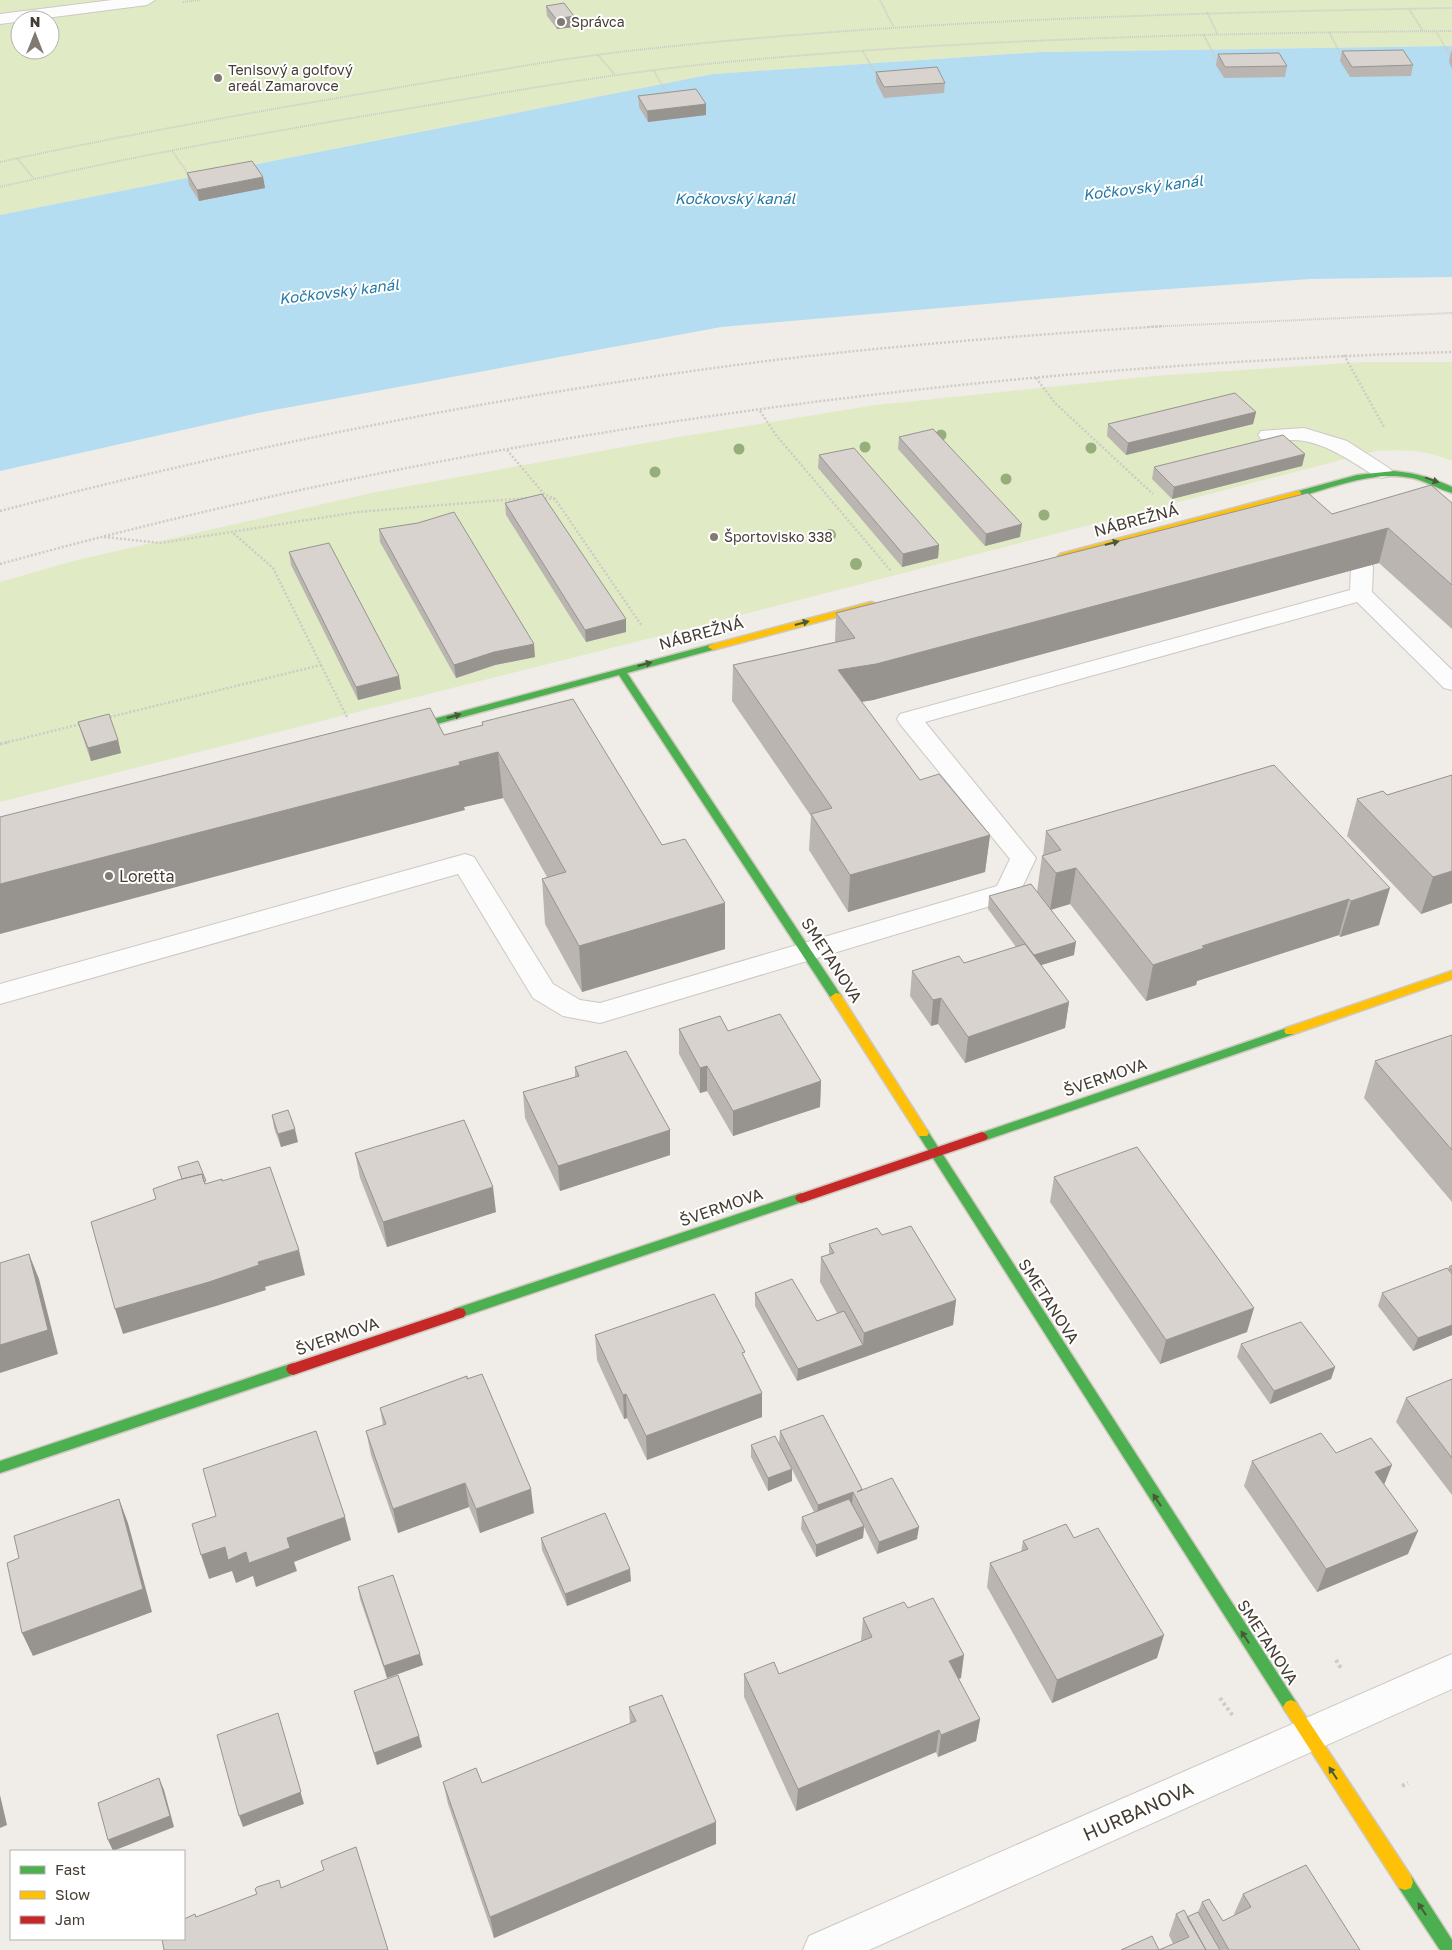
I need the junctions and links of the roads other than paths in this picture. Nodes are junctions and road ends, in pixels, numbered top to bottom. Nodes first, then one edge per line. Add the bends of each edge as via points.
1 (147, 0) edge
2 (0, 19) edge
3 (1268, 435) dead end
4 (1382, 472) junction
5 (1452, 490) edge
6 (1049, 559) edge
7 (1362, 567) edge
8 (1362, 594) junction
9 (878, 604) edge
10 (621, 671) junction
11 (1452, 683) edge
12 (392, 733) edge
13 (807, 951) junction
14 (1452, 975) edge
15 (0, 994) edge
16 (935, 1152) junction
17 (0, 1467) edge
18 (1452, 1671) edge
19 (1308, 1735) junction
20 (824, 1950) edge
21 (1448, 1950) edge

1 - 2 street
3 - 4 street via 1304,434 1340,445
4 -> 5 street, NÁBREŽNÁ via 1434,479
6 -> 4 street, NÁBREŽNÁ via 1293,504
7 - 8 street
8 - 11 street
8 - 13 street via 909,718 1024,858 1008,892
10 -> 9 street, NÁBREŽNÁ
12 -> 10 street, NÁBREŽNÁ
10 - 13 street, SMETANOVA
13 - 15 street via 600,1013 572,1009 543,991 465,863
13 - 16 street, SMETANOVA
14 - 16 street, ŠVERMOVA
16 - 17 street, ŠVERMOVA
19 -> 16 street, SMETANOVA
18 - 19 street, HURBANOVA
19 - 20 street, HURBANOVA
21 -> 19 street, SMETANOVA

